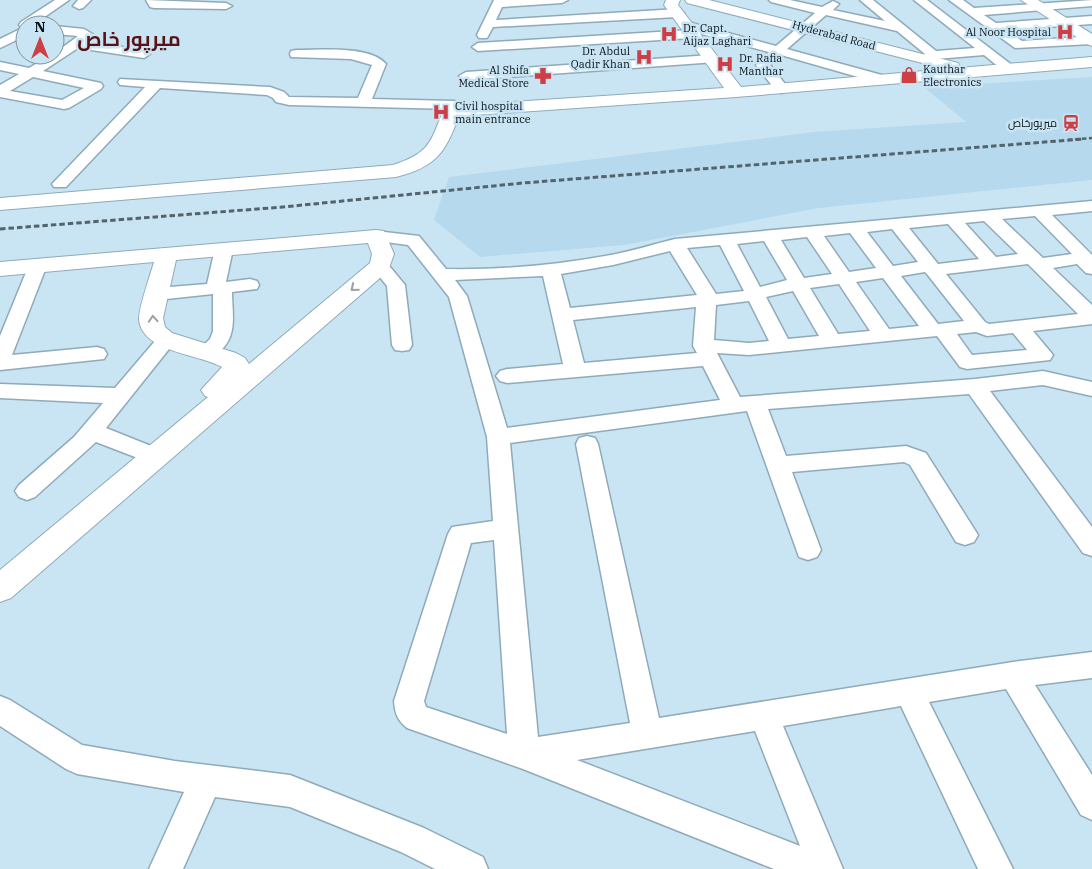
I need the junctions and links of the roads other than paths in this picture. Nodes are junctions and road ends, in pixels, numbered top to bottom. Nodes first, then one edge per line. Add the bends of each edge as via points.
1 (63, 0) edge
2 (152, 0) edge
3 (562, 0) edge
4 (692, 0) edge
5 (775, 0) edge
6 (838, 0) edge
7 (866, 0) edge
8 (920, 0) edge
9 (955, 0) edge
10 (499, 2) edge
11 (1092, 3) edge
12 (1034, 4) edge
13 (226, 6) dead end
14 (825, 11) junction
15 (971, 11) junction
16 (42, 15) edge
17 (681, 15) edge
18 (932, 17) junction
19 (984, 20) junction
20 (1092, 20) edge
21 (948, 21) junction
22 (1064, 23) junction
23 (8, 24) dead end
24 (488, 24) junction
25 (15, 25) edge
26 (903, 25) junction
27 (995, 28) junction
28 (801, 30) junction
29 (65, 31) edge
30 (15, 34) edge
31 (1008, 37) junction
32 (972, 40) junction
33 (1092, 40) edge
34 (0, 44) edge
35 (77, 44) junction
36 (478, 47) junction
37 (986, 50) junction
38 (778, 51) junction
39 (144, 54) dead end
40 (296, 54) dead end
41 (929, 57) junction
42 (710, 59) junction
43 (1092, 62) edge
44 (0, 66) edge
45 (1010, 69) junction
46 (976, 72) junction
47 (33, 73) junction
48 (954, 73) junction
49 (466, 76) junction
50 (884, 80) junction
51 (125, 82) dead end
52 (156, 84) junction
53 (782, 89) junction
54 (0, 92) edge
55 (736, 92) junction
56 (363, 104) junction
57 (453, 108) junction
58 (60, 184) dead end
59 (0, 204) edge
60 (1092, 206) edge
61 (1038, 210) junction
62 (988, 215) junction
63 (952, 218) junction
64 (896, 223) junction
65 (854, 227) junction
66 (812, 231) junction
67 (769, 235) junction
68 (376, 236) junction
69 (726, 239) junction
70 (675, 244) junction
71 (224, 249) junction
72 (167, 253) junction
73 (1035, 261) junction
74 (992, 263) junction
75 (1088, 264) edge
76 (38, 265) junction
77 (380, 266) junction
78 (931, 268) junction
79 (0, 269) edge
80 (551, 270) junction
81 (888, 272) junction
82 (440, 274) junction
83 (844, 278) junction
84 (800, 284) junction
85 (250, 285) dead end
86 (219, 288) junction
87 (157, 294) junction
88 (756, 294) junction
89 (707, 300) junction
90 (562, 315) junction
91 (1092, 317) edge
92 (978, 326) junction
93 (1018, 326) junction
94 (938, 331) junction
95 (884, 336) junction
96 (167, 339) junction
97 (832, 341) junction
98 (402, 345) dead end
99 (782, 346) junction
100 (206, 352) junction
101 (706, 353) junction
102 (97, 354) dead end
103 (0, 358) edge
104 (986, 360) junction
105 (35, 361) junction
106 (0, 363) edge
107 (575, 370) junction
108 (507, 376) dead end
109 (1004, 382) junction
110 (975, 386) junction
111 (1092, 389) edge
112 (8, 391) edge
113 (121, 396) junction
114 (744, 404) junction
115 (0, 410) edge
116 (91, 431) junction
117 (498, 437) junction
118 (587, 444) dead end
119 (144, 452) junction
120 (777, 465) junction
121 (27, 491) dead end
122 (506, 529) junction
123 (965, 535) dead end
124 (1092, 546) edge
125 (808, 550) dead end
126 (0, 572) edge
127 (0, 589) edge
128 (1092, 665) edge
129 (1013, 675) junction
130 (909, 693) junction
131 (0, 710) edge
132 (764, 716) junction
133 (647, 734) junction
134 (524, 754) junction
135 (206, 780) junction
136 (1092, 804) edge
137 (166, 869) edge
138 (471, 869) edge
139 (816, 869) edge
140 (826, 869) edge
141 (996, 869) edge

1 - 16 street
2 - 13 street via 154,5
3 - 10 street
4 - 28 main road, Hyderabad Road
5 - 14 street
6 - 14 street
7 - 26 street
8 - 18 street
9 - 15 street
10 - 24 street
11 - 12 street
12 - 15 street
12 - 22 main road
14 - 26 street
14 - 28 street
15 - 18 street
15 - 19 street
17 - 24 street
17 - 28 main road, Hyderabad Road
17 - 36 street
17 - 38 street
17 - 42 main road
18 - 21 street
19 - 21 street
19 - 27 street
20 - 22 street
21 - 32 street
22 - 27 street
22 - 33 main road
23 - 25 street
24 - 36 street
26 - 41 street
27 - 31 street
28 - 38 street
28 - 41 main road, Hyderabad Road
28 - 48 main road, Hyderabad Road
29 - 35 street via 88,35
30 - 34 street
31 - 32 street
31 - 33 street via 1020,45
32 - 37 street
35 - 39 street
35 - 47 street
36 - 49 street
37 - 41 street
37 - 45 street
38 - 50 street
38 - 53 street via 763,65
40 - 56 street via 363,56 376,61 378,71
41 - 46 main road, Hyderabad Road
42 - 49 street
42 - 55 main road
43 - 45 main road
44 - 47 street
45 - 46 main road
46 - 48 main road
47 - 54 street
47 - 54 street via 96,86 64,105
48 - 50 main road
49 - 57 street
50 - 53 main road
51 - 52 street
52 - 56 street via 270,92 289,101
52 - 58 street
53 - 55 main road
55 - 57 main road
56 - 57 street
57 - 59 main road via 436,150 429,158 396,171
60 - 61 street
61 - 62 street
61 - 75 street via 1084,256
62 - 63 street
62 - 73 street
63 - 64 street
63 - 74 street
64 - 65 street
64 - 78 street
65 - 66 street
65 - 81 street
66 - 67 street
66 - 83 street
67 - 69 street
67 - 84 street
68 - 71 main road
68 - 77 main road via 384,254
68 - 82 street via 413,240
69 - 70 street
69 - 88 street
70 - 80 street via 613,260
70 - 89 street via 708,295
71 - 72 main road
71 - 86 street
72 - 76 main road
72 - 87 main road
73 - 74 street
73 - 75 street
73 - 91 street
74 - 78 street
76 - 79 main road
76 - 103 street
77 - 98 street via 396,284
77 -> 127 main road
78 - 81 street
78 - 92 street
80 - 82 street
80 - 90 street
81 - 83 street
81 - 94 street
82 - 117 street via 458,296
83 - 84 street
83 - 95 street
84 - 88 street
84 - 97 street
85 - 86 street
86 - 87 street
86 - 100 street via 223,331 218,342
96 -> 87 main road via 154,330 151,318
88 - 89 street
88 - 99 street
89 - 90 street
89 - 101 street
90 - 107 street
91 - 93 street
92 - 93 street via 987,330
92 - 94 street
93 - 104 street via 1043,355
94 - 95 street
94 - 104 street via 967,362
95 - 97 street
96 - 100 main road
96 - 113 street
97 - 99 street
99 - 101 street
100 - 119 main road via 236,364 234,372
101 - 107 street
101 - 114 street
102 - 105 street
104 - 109 street
105 - 106 street
105 - 112 street
107 - 108 street
109 - 110 street
109 - 111 street via 1043,378
110 - 114 street
110 - 124 street
112 - 113 street
112 - 115 street
113 - 116 street
114 - 117 street
114 - 120 street
116 - 119 street
116 - 121 street via 82,443
117 - 122 street
118 - 133 street
119 - 126 main road
120 - 123 street via 913,456 918,459
120 - 125 street
122 - 134 street
122 - 134 street via 461,534 409,702 410,712 417,718
128 - 129 street
129 - 130 street
129 - 136 street
130 - 132 street
130 - 141 street
131 - 135 street via 77,759
132 - 133 street
132 - 140 street
133 - 134 street
134 - 139 street
135 - 137 street
135 - 138 street via 290,791 412,840

